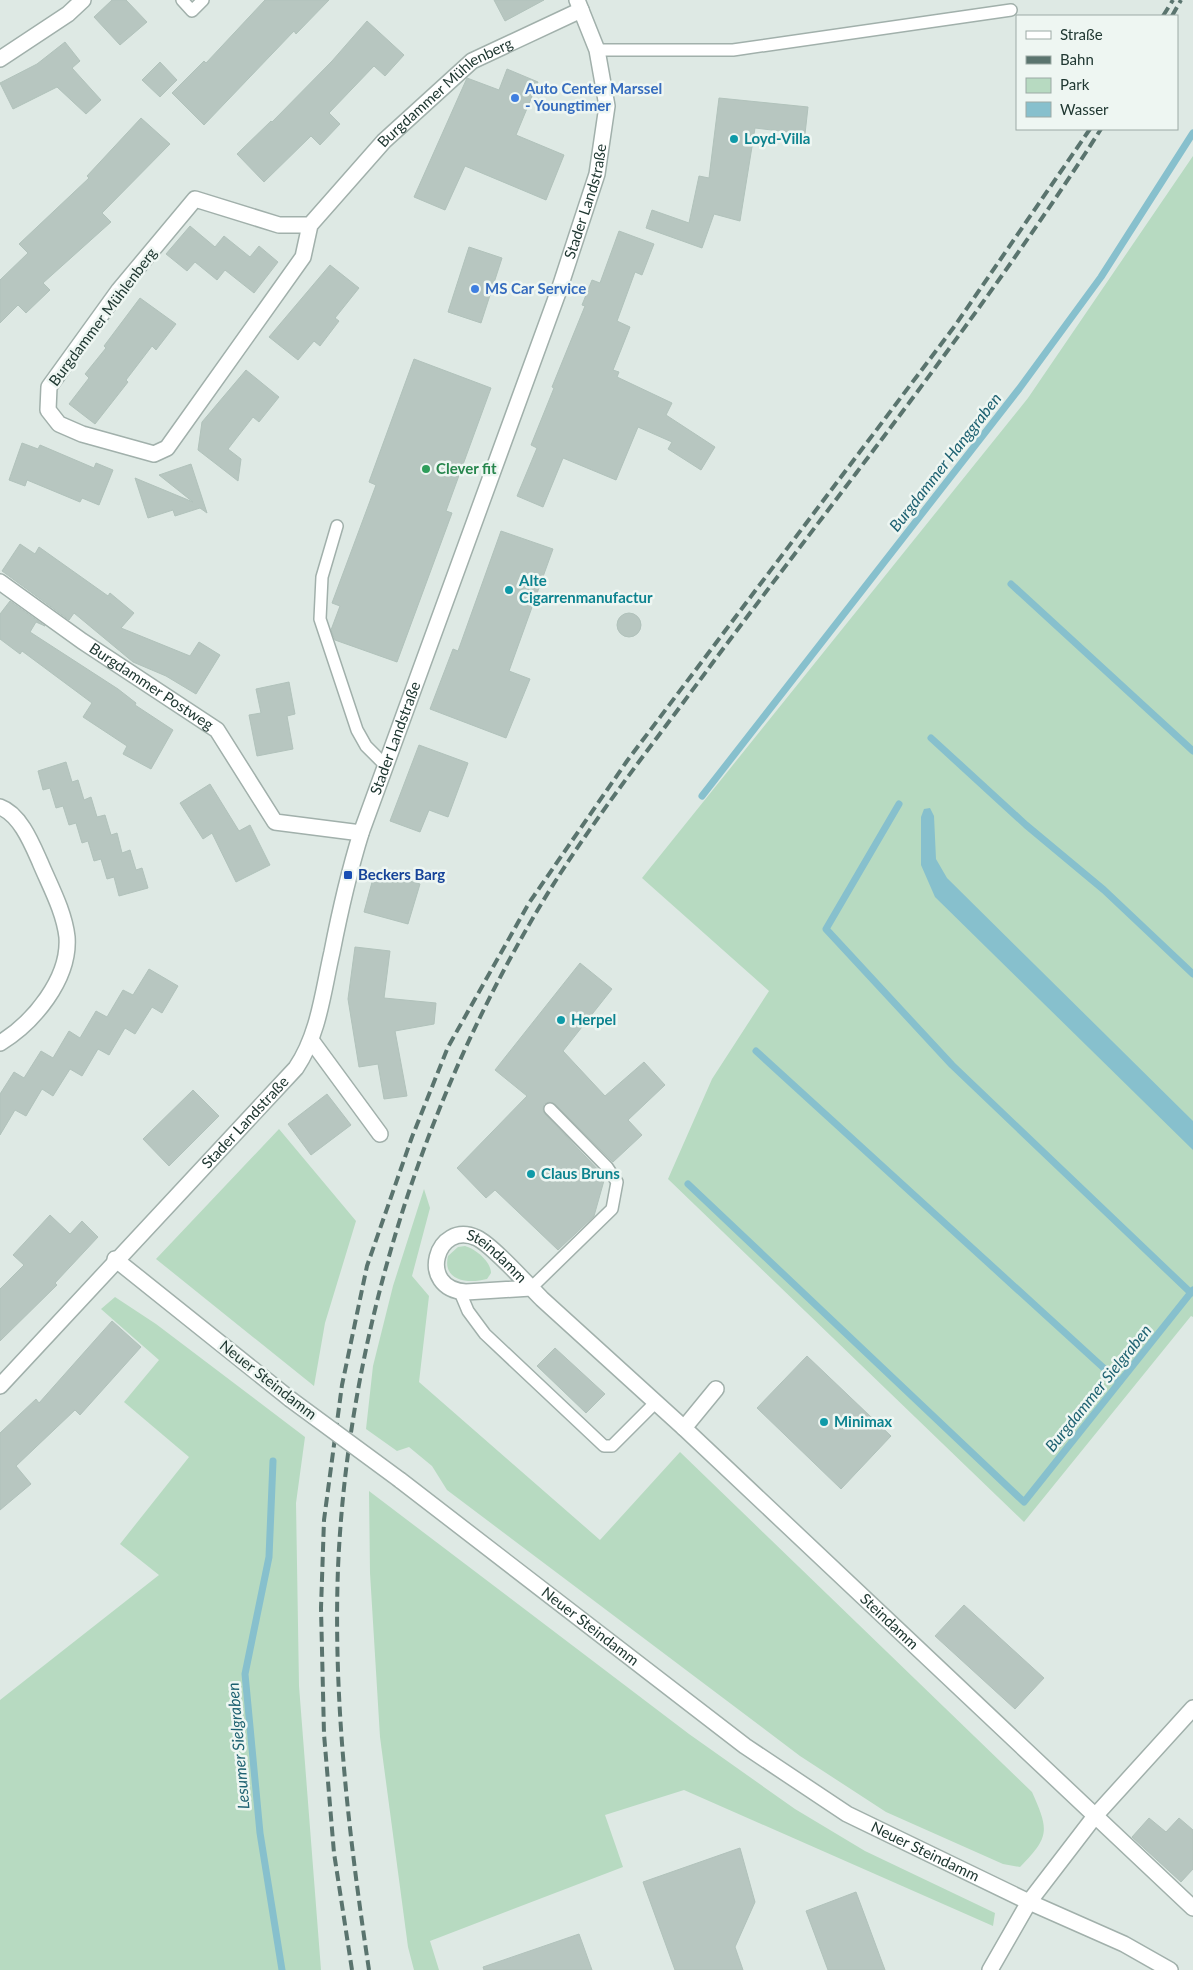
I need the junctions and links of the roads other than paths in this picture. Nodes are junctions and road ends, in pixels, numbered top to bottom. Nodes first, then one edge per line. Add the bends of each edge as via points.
1 (83, 0) edge
2 (182, 0) edge
3 (203, 0) edge
4 (579, 5) edge
5 (1011, 10) dead end
6 (598, 50) junction
7 (0, 59) edge
8 (310, 225) junction
9 (337, 526) dead end
10 (0, 582) edge
11 (385, 765) junction
12 (0, 807) edge
13 (361, 833) junction
14 (311, 1040) junction
15 (0, 1043) edge
16 (550, 1109) dead end
17 (380, 1134) dead end
18 (115, 1259) junction
19 (532, 1288) junction
20 (460, 1292) junction
21 (0, 1386) edge
22 (716, 1389) dead end
23 (656, 1402) junction
24 (684, 1428) junction
25 (1193, 1708) edge
26 (1096, 1816) junction
27 (1029, 1902) junction
28 (1193, 1908) edge
29 (990, 1970) edge
30 (1170, 1970) edge

1 - 7 street via 68,14
2 - 3 lane via 192,11
4 - 6 street, Stader Landstraße
4 - 8 street, Burgdammer Mühlenberg via 472,61 384,141
5 - 6 lane via 733,50
6 - 11 street, Stader Landstraße via 607,106 596,174 559,290
8 - 8 street, Burgdammer Mühlenberg via 279,225 195,199 119,290 48,387 48,410 59,424 82,434 154,454 167,448 303,257
9 - 11 lane via 322,577 320,619 357,730 366,746
10 - 13 street, Burgdammer Postweg via 82,641 217,730 275,822
11 - 13 street, Stader Landstraße
12 - 15 street via 20,825 37,856 62,916 67,939 62,969 48,997 16,1034
13 - 14 street, Stader Landstraße via 346,880 318,1020
14 - 17 street
14 - 18 street, Stader Landstraße via 296,1068
16 - 19 lane via 607,1167 617,1182 612,1210
18 - 21 street, Stader Landstraße
18 - 27 street, Neuer Steindamm, bridge via 290,1399 745,1746 847,1814
19 - 20 street, Steindamm
19 - 20 street, Steindamm via 479,1238 466,1235 449,1239 442,1246 436,1263 440,1280
19 - 23 street, Steindamm
20 - 23 lane via 468,1311 485,1334 604,1446 612,1446
22 - 24 street
23 - 24 street, Steindamm
24 - 26 street, Steindamm
25 - 26 street
26 - 27 street
26 - 28 street, Steindamm
27 - 29 street
27 - 30 street via 1124,1944

